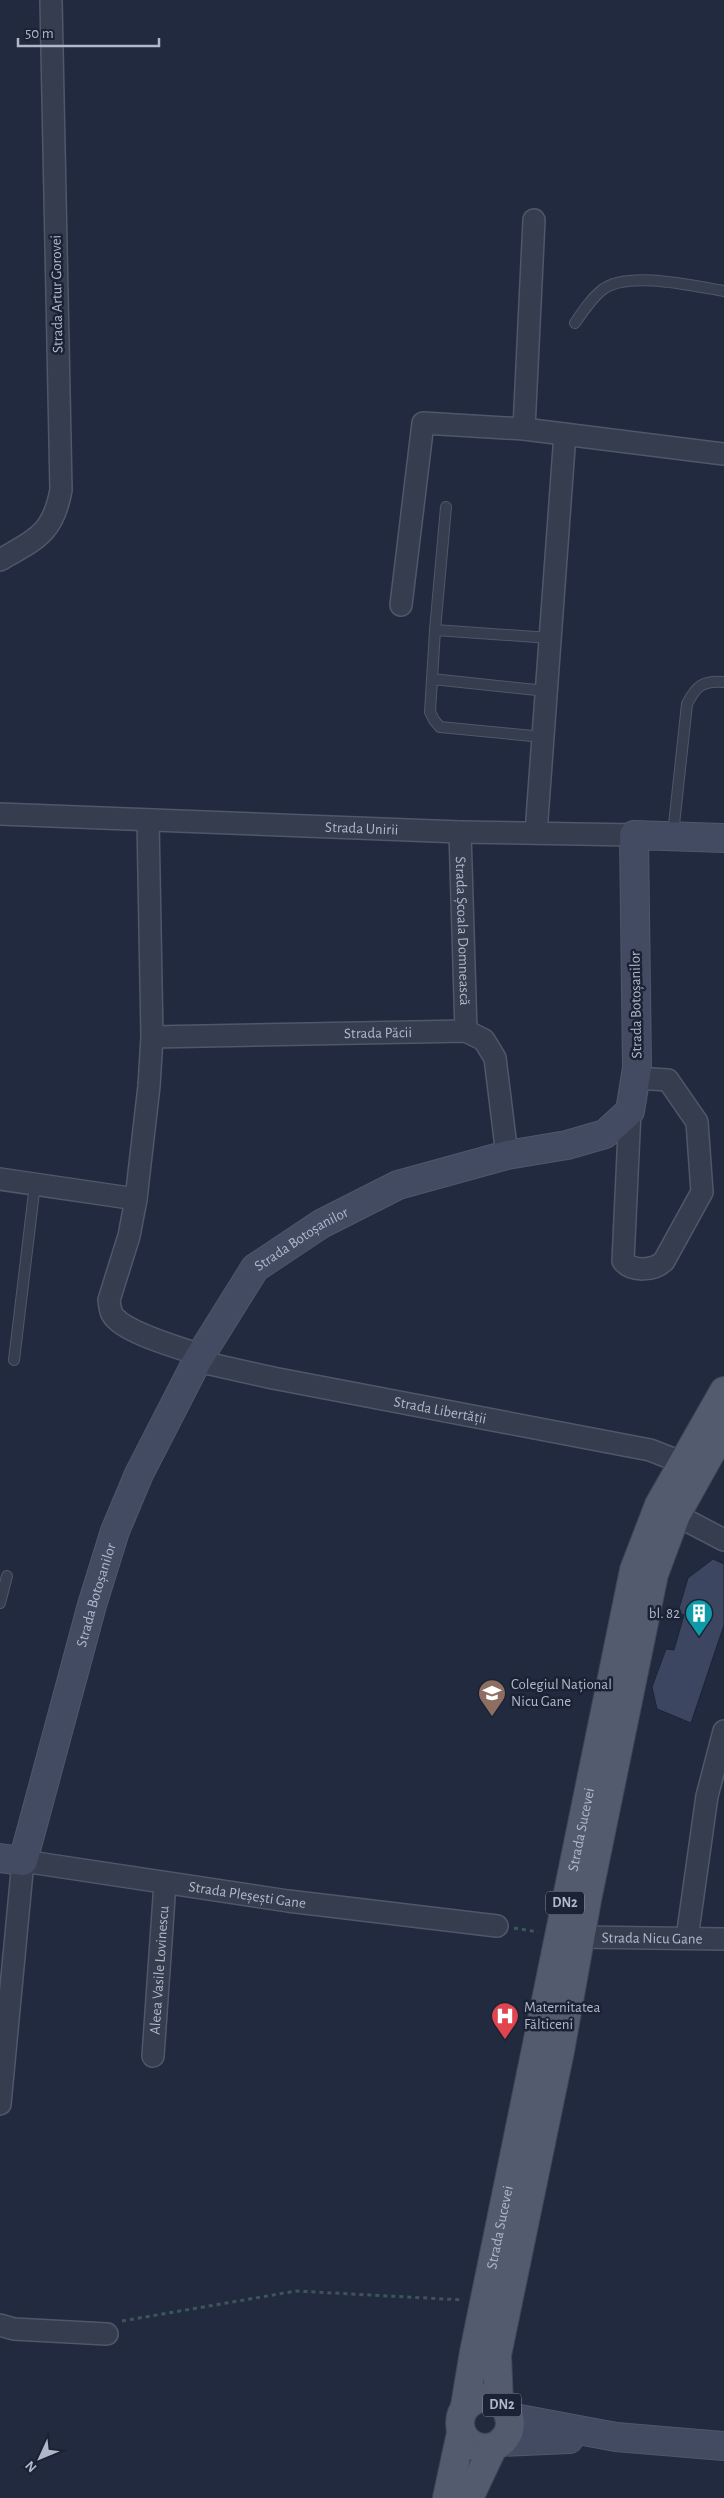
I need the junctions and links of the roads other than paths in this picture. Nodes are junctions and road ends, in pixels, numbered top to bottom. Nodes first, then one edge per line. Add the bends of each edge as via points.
1 (51, 0) edge
2 (534, 220) dead end
3 (724, 291) edge
4 (575, 323) dead end
5 (524, 428) junction
6 (565, 434) junction
7 (724, 454) edge
8 (446, 507) dead end
9 (0, 560) edge
10 (401, 605) dead end
11 (434, 630) junction
12 (550, 638) junction
13 (432, 679) junction
14 (724, 682) edge
15 (546, 691) junction
16 (543, 738) junction
17 (0, 814) edge
18 (148, 820) junction
19 (460, 832) junction
20 (536, 833) junction
21 (634, 835) junction
22 (673, 836) junction
23 (724, 838) edge
24 (466, 1031) junction
25 (152, 1037) junction
26 (635, 1078) junction
27 (630, 1111) junction
28 (507, 1155) junction
29 (0, 1179) edge
30 (34, 1184) junction
31 (136, 1199) junction
32 (199, 1358) junction
33 (14, 1360) dead end
34 (724, 1391) edge
35 (724, 1429) edge
36 (681, 1462) junction
37 (676, 1515) junction
38 (724, 1540) edge
39 (7, 1576) dead end
40 (0, 1603) edge
41 (724, 1731) edge
42 (12, 1860) edge
43 (165, 1883) junction
44 (497, 1926) road end
45 (569, 1936) junction
46 (687, 1938) junction
47 (724, 1939) edge
48 (548, 2048) junction
49 (153, 2056) dead end
50 (0, 2104) edge
51 (0, 2325) edge
52 (107, 2334) road end
53 (465, 2406) junction
54 (500, 2427) junction
55 (461, 2433) junction
56 (724, 2446) edge
57 (447, 2498) edge
58 (468, 2498) edge

1 - 9 street, Strada Artur Gorovei via 61,490 49,527
2 - 5 street
3 - 4 lane via 634,280 618,283 603,289
5 - 6 street
5 - 10 street via 423,423
6 - 7 street
6 - 12 street
8 - 11 lane
11 - 12 lane
11 - 13 lane
12 - 15 street
13 - 15 lane
13 - 16 lane via 430,712 440,727
14 - 22 lane via 710,680 694,690 687,704
15 - 16 street
16 - 20 street
17 - 18 street, Strada Unirii
18 - 19 street, Strada Unirii
18 - 25 street
19 - 20 street, Strada Unirii
19 - 24 street, Strada Școala Domnească
20 - 21 street, Strada Unirii
21 - 22 street, Strada Unirii
21 - 26 street, Strada Botoșanilor
22 - 23 street, Strada Unirii
24 - 25 street, Strada Păcii
24 - 28 street via 484,1040 495,1058
25 - 31 street
26 - 27 street, Strada Botoșanilor
26 - 27 street via 668,1080 697,1122 702,1192 664,1261 655,1267 634,1268 623,1260
27 - 28 street, Strada Botoșanilor via 605,1134 567,1145
28 - 32 street, Strada Botoșanilor via 398,1185 288,1244 255,1268
29 - 30 street
30 - 31 street
30 - 33 lane
31 - 32 street via 129,1236 109,1300 110,1310 116,1319 131,1328
32 - 36 street, Strada Libertății via 273,1378 650,1450
32 - 42 street, Strada Botoșanilor via 139,1474 115,1531
34 - 36 main road, Strada Sucevei / DN2
35 - 37 main road, Strada Sucevei / DN2
36 - 45 main road, Strada Sucevei / DN2 via 659,1505 634,1570
37 - 38 street
37 - 45 main road, Strada Sucevei / DN2 via 654,1574
39 - 40 lane
41 - 46 street via 707,1796
42 - 43 street, Strada Pleșești Gane
42 - 50 street
43 - 44 street, Strada Pleșești Gane
43 - 49 street, Aleea Vasile Lovinescu
45 - 46 street, Strada Nicu Gane
45 - 48 main road, Strada Sucevei / DN2
46 - 47 street, Strada Nicu Gane
48 - 53 main road, Strada Sucevei / DN2
48 - 54 main road, Strada Sucevei / DN2 via 497,2355
51 - 52 street via 14,2329
53 - 54 main road, DN2 via 481,2398
53 - 55 main road, Strada Sucevei / DN2 via 460,2415
54 - 55 main road via 483,2448 474,2446
54 - 56 street
54 - 58 main road, Strada Sucevei / DN2
55 - 57 main road, Strada Sucevei / DN2

